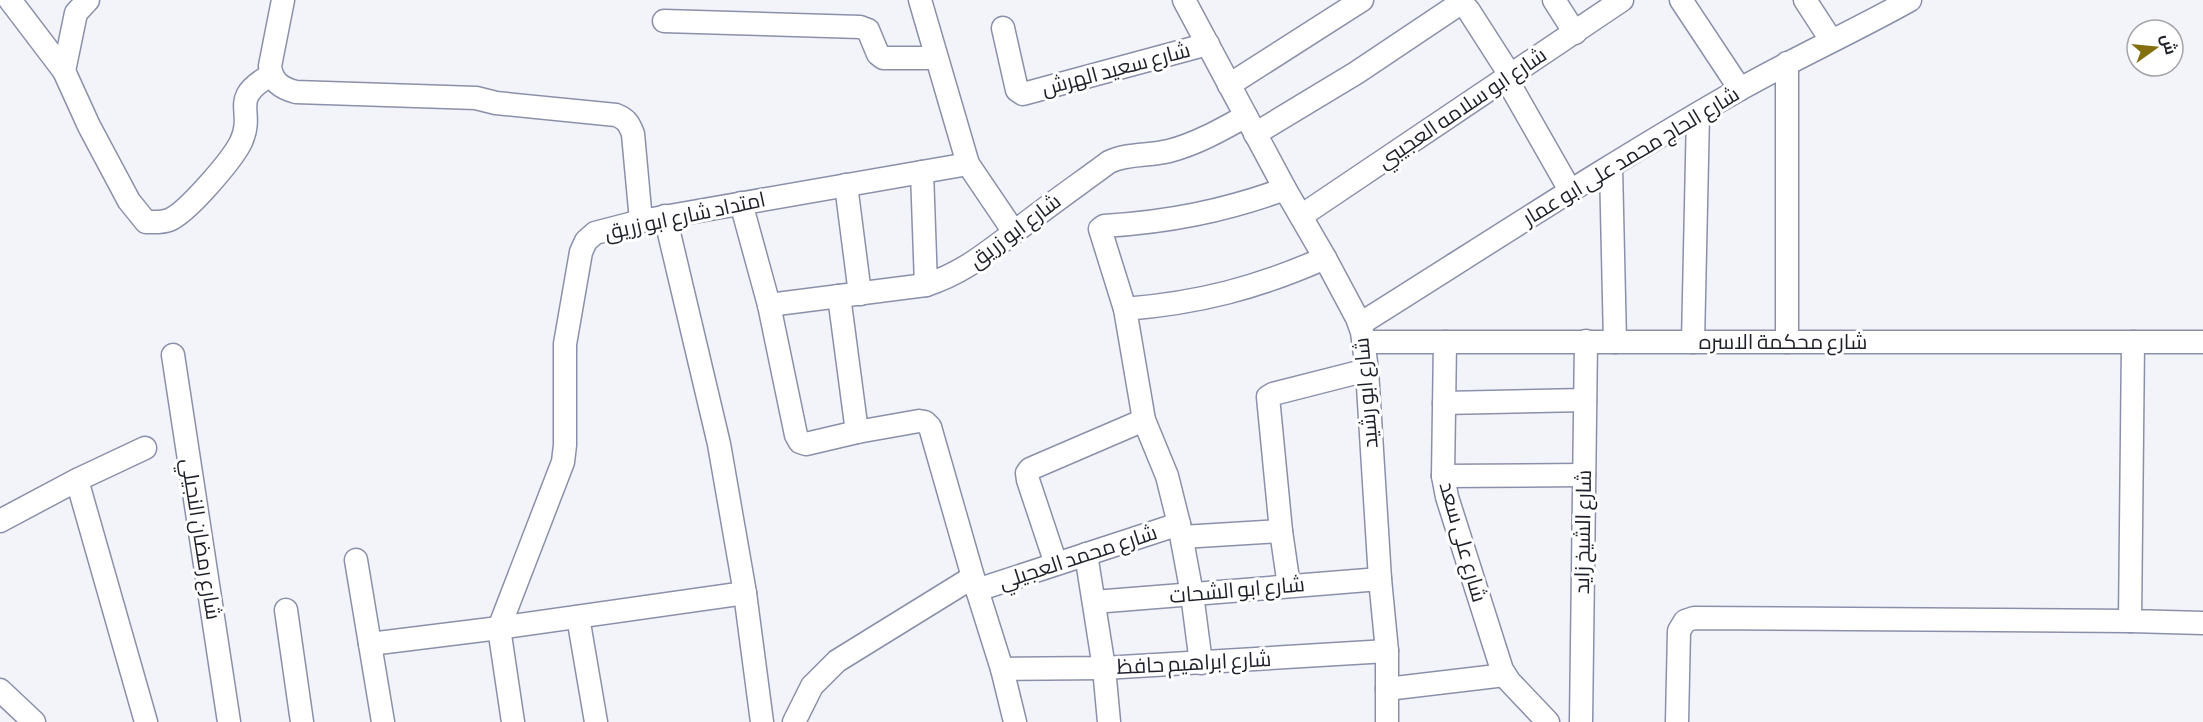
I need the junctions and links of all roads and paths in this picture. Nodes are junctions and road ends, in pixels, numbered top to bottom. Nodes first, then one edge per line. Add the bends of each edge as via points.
1 (10, 0) edge
2 (88, 0) edge
3 (283, 0) edge
4 (920, 0) edge
5 (1184, 0) edge
6 (1362, 0) edge
7 (1554, 0) edge
8 (1622, 0) edge
9 (1681, 0) edge
10 (1804, 0) edge
11 (1906, 1) edge
12 (664, 21) dead end
13 (1003, 28) dead end
14 (1575, 33) junction
15 (1831, 40) junction
16 (1208, 44) junction
17 (936, 58) junction
18 (1787, 63) junction
19 (64, 71) junction
20 (271, 75) junction
21 (1508, 76) junction
22 (1229, 85) junction
23 (1740, 89) junction
24 (1698, 114) junction
25 (1251, 125) junction
26 (968, 164) junction
27 (1611, 166) junction
28 (921, 172) junction
29 (846, 185) junction
30 (1286, 189) junction
31 (1571, 192) junction
32 (741, 203) junction
33 (665, 216) junction
34 (1301, 216) junction
35 (641, 221) junction
36 (1014, 232) junction
37 (1325, 258) junction
38 (926, 285) junction
39 (850, 295) junction
40 (770, 305) junction
41 (1125, 309) junction
42 (1362, 333) junction
43 (1586, 341) junction
44 (1445, 342) junction
45 (1615, 342) junction
46 (1693, 342) junction
47 (1787, 342) junction
48 (2133, 342) junction
49 (2203, 342) edge
50 (173, 355) dead end
51 (1367, 370) junction
52 (1585, 400) junction
53 (1444, 402) junction
54 (1144, 420) junction
55 (857, 432) junction
56 (145, 448) dead end
57 (1584, 475) junction
58 (1443, 476) junction
59 (77, 480) junction
60 (0, 522) edge
61 (1180, 531) junction
62 (1281, 531) junction
63 (1086, 554) junction
64 (356, 560) dead end
65 (1056, 564) junction
66 (1380, 579) junction
67 (975, 584) junction
68 (1289, 586) junction
69 (745, 593) junction
70 (1192, 594) junction
71 (1094, 602) junction
72 (286, 610) dead end
73 (578, 617) junction
74 (2130, 621) junction
75 (2203, 623) edge
76 (499, 628) junction
77 (370, 644) junction
78 (1387, 651) junction
79 (1201, 663) junction
80 (1104, 668) junction
81 (1002, 669) junction
82 (1505, 675) junction
83 (1387, 689) junction
84 (0, 690) edge
85 (34, 722) edge
86 (146, 722) edge
87 (229, 722) edge
88 (302, 722) edge
89 (382, 722) edge
90 (513, 722) edge
91 (596, 722) edge
92 (762, 722) edge
93 (794, 722) edge
94 (1015, 722) edge
95 (1109, 722) edge
96 (1387, 722) edge
97 (1548, 722) edge
98 (1581, 722) edge
99 (1677, 722) edge

1 - 19 street
2 - 19 street via 76,13
3 - 20 street
4 - 17 street
5 - 16 street, شارع ابو رشيد
6 - 22 street
7 - 14 street
8 - 14 street, شارع ابو سلامه العجيبي
9 - 23 street
10 - 15 street
11 - 15 street, شارع الحاج محمد على ابو عمار
12 - 17 street via 860,27 868,30 883,58
13 - 16 street, شارع سعيد الهرش via 1017,90 1023,94
14 - 21 street, شارع ابو سلامه العجيبي
15 - 18 street, شارع الحاج محمد على ابو عمار
16 - 22 street, شارع ابو رشيد
17 - 26 street
18 - 23 street, شارع الحاج محمد على ابو عمار
18 - 47 street
19 - 20 street via 129,201 146,222 160,223 171,220 212,183 241,141 249,90
20 - 35 street via 284,88 296,92 476,98 623,118 633,134
21 - 25 street, شارع ابو زريق via 1469,11 1459,4 1356,73
21 - 31 street
21 - 34 street, شارع ابو سلامه العجيبي
22 - 25 street, شارع ابو رشيد
23 - 24 street, شارع الحاج محمد على ابو عمار
24 - 27 street, شارع الحاج محمد على ابو عمار
24 - 46 street
25 - 30 street, شارع ابو رشيد
25 - 36 street, شارع ابو زريق via 1176,149 1114,159
26 - 28 street, امتداد شارع ابو زريق
26 - 36 street
27 - 31 street, شارع الحاج محمد على ابو عمار
27 - 45 street
28 - 29 street, امتداد شارع ابو زريق
28 - 38 street
29 - 32 street, امتداد شارع ابو زريق
29 - 39 street
30 - 34 street, شارع ابو رشيد
30 - 41 street via 1215,212 1101,227
31 - 42 street, شارع الحاج محمد على ابو عمار
32 - 33 street, امتداد شارع ابو زريق
32 - 40 street
33 - 35 street, امتداد شارع ابو زريق
33 - 69 street via 719,444
34 - 37 street, شارع ابو رشيد
35 - 76 street, امتداد شارع ابو زريق via 595,233 581,252 565,344 563,462
36 - 38 street, شارع ابو زريق via 966,268
37 - 41 street via 1238,291
37 - 42 street, شارع ابو رشيد
38 - 39 street, شارع ابو زريق
39 - 40 street, شارع ابو زريق
39 - 55 street
40 - 55 street via 800,442 806,444
41 - 54 street
42 - 44 street, شارع محكمة الاسره
42 - 51 street, شارع ابو رشيد
43 - 44 street, شارع محكمة الاسره
43 - 45 street, شارع محكمة الاسره
43 - 52 street, شارع الشيخ زايد
44 - 53 street, شارع على سعد
45 - 46 street, شارع محكمة الاسره
46 - 47 street, شارع محكمة الاسره
47 - 48 street, شارع محكمة الاسره
48 - 49 street, شارع محكمة الاسره
48 - 74 street
50 - 87 street, شارع رمضان النجيلي
51 - 62 street via 1273,394 1268,399
51 - 66 street, شارع ابو رشيد
52 - 53 street
52 - 57 street, شارع الشيخ زايد
53 - 58 street, شارع على سعد
54 - 61 street via 1167,476
54 - 65 street via 1027,473
55 - 67 street via 918,421 930,427
56 - 59 street
57 - 58 street
57 - 98 street, شارع الشيخ زايد
58 - 82 street, شارع على سعد
59 - 60 street
59 - 86 street
61 - 62 street, شارع محمد العجيلي
61 - 63 street, شارع محمد العجيلي
61 - 70 street
62 - 68 street
63 - 65 street, شارع محمد العجيلي
63 - 71 street
64 - 77 street
65 - 67 street, شارع محمد العجيلي
66 - 68 street, شارع ابو الشحات
66 - 78 street, شارع ابو رشيد
67 - 81 street
67 - 93 street, شارع محمد العجيلي via 837,661 812,686
68 - 70 street, شارع ابو الشحات
69 - 73 street
69 - 92 street
70 - 71 street, شارع ابو الشحات
70 - 79 street
71 - 80 street
72 - 88 street
73 - 76 street
73 - 91 street
74 - 75 street
74 - 99 street via 1694,618 1685,621 1679,631
76 - 77 street
76 - 90 street
77 - 89 street
78 - 79 street, شارع ابراهيم حافظ
78 - 83 street, شارع ابو رشيد
79 - 80 street, شارع ابراهيم حافظ
80 - 81 street, شارع ابراهيم حافظ
80 - 95 street
81 - 94 street
82 - 83 street
82 - 97 street, شارع على سعد
83 - 96 street, شارع ابو رشيد
84 - 85 street

